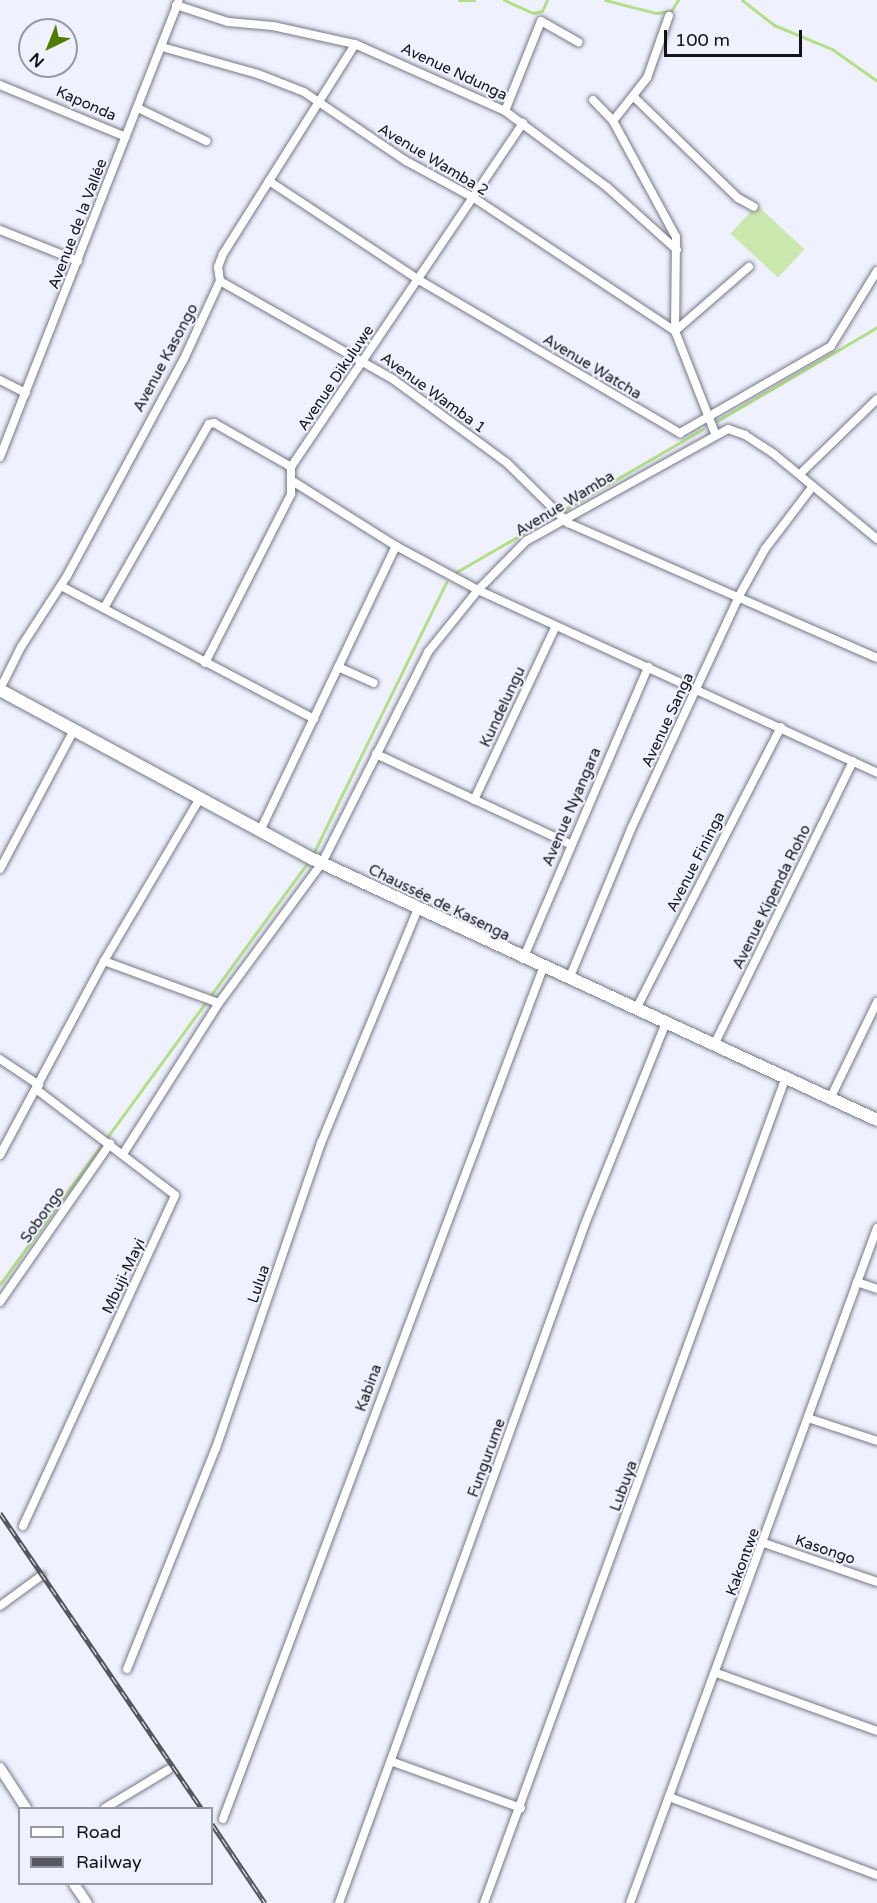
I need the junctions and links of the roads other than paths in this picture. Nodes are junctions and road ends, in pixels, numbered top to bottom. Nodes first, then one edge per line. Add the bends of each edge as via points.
1 (178, 3) edge
2 (669, 16) dead end
3 (578, 42) dead end
4 (355, 44) junction
5 (162, 47) junction
6 (0, 85) edge
7 (634, 97) junction
8 (593, 100) dead end
9 (318, 102) junction
10 (138, 108) junction
11 (505, 111) junction
12 (613, 121) junction
13 (523, 123) junction
14 (126, 137) junction
15 (206, 141) dead end
16 (269, 181) junction
17 (474, 198) junction
18 (754, 207) dead end
19 (0, 230) edge
20 (677, 250) junction
21 (78, 261) junction
22 (749, 267) dead end
23 (877, 271) edge
24 (419, 280) junction
25 (220, 281) junction
26 (675, 331) junction
27 (365, 361) junction
28 (0, 380) edge
29 (26, 393) junction
30 (876, 404) edge
31 (710, 416) junction
32 (715, 433) junction
33 (0, 457) edge
34 (291, 467) junction
35 (800, 474) junction
36 (294, 482) junction
37 (813, 486) junction
38 (558, 514) junction
39 (877, 539) edge
40 (396, 546) junction
41 (61, 586) junction
42 (478, 590) junction
43 (740, 596) junction
44 (104, 608) junction
45 (556, 626) junction
46 (877, 658) edge
47 (205, 663) junction
48 (338, 667) junction
49 (648, 667) junction
50 (374, 683) dead end
51 (698, 688) junction
52 (0, 689) edge
53 (314, 718) junction
54 (781, 727) junction
55 (74, 730) junction
56 (375, 754) junction
57 (853, 761) junction
58 (877, 773) edge
59 (200, 798) junction
60 (474, 800) junction
61 (260, 831) junction
62 (570, 844) junction
63 (314, 859) junction
64 (0, 869) edge
65 (418, 909) junction
66 (523, 959) junction
67 (104, 962) junction
68 (543, 968) junction
69 (569, 979) junction
70 (877, 1002) edge
71 (219, 1003) junction
72 (636, 1009) junction
73 (666, 1023) junction
74 (714, 1045) junction
75 (0, 1059) edge
76 (786, 1077) junction
77 (38, 1088) junction
78 (830, 1100) junction
79 (877, 1120) edge
80 (110, 1144) junction
81 (123, 1154) junction
82 (0, 1155) edge
83 (877, 1228) edge
84 (857, 1282) junction
85 (877, 1289) edge
86 (0, 1302) edge
87 (808, 1418) junction
88 (877, 1441) edge
89 (23, 1526) dead end
90 (764, 1543) junction
91 (41, 1576) dead end
92 (877, 1582) edge
93 (0, 1606) edge
94 (127, 1669) dead end
95 (717, 1672) junction
96 (877, 1731) edge
97 (393, 1762) junction
98 (168, 1770) dead end
99 (1, 1772) edge
100 (669, 1797) junction
101 (25, 1807) edge
102 (108, 1807) edge
103 (521, 1808) junction
104 (223, 1819) dead end
105 (877, 1875) edge
106 (76, 1885) edge
107 (87, 1903) edge
108 (339, 1903) edge
109 (484, 1903) edge
110 (630, 1903) edge

1 - 4 street, Avenue Ndunga via 228,22 273,26
1 - 5 street, Avenue de la Vallée
2 - 7 street via 652,67
3 - 11 street via 541,21
4 - 9 street, Avenue Kasongo
4 - 11 street, Avenue Ndunga
5 - 9 street, Avenue Wamba 2 via 277,80
5 - 10 street, Avenue de la Vallée
6 - 14 street, Kaponda
7 - 12 street
7 - 18 street via 738,198
8 - 12 street
9 - 16 street, Avenue Kasongo
9 - 17 street, Avenue Wamba 2 via 406,161
10 - 14 street, Avenue de la Vallée
10 - 15 street
11 - 13 street, Avenue Ndunga
12 - 20 street via 669,220
13 - 17 street, Avenue Dikuluwe
13 - 20 street, Avenue Ndunga via 607,187
14 - 21 street, Avenue de la Vallée
16 - 24 street, Avenue Watcha
16 - 25 street, Avenue Kasongo via 223,254 218,267
17 - 24 street, Avenue Dikuluwe
17 - 26 street, Avenue Wamba 2
19 - 21 street
20 - 26 street
21 - 29 street, Avenue de la Vallée
22 - 26 street
23 - 31 street, Avenue Watcha via 831,346
24 - 27 street, Avenue Dikuluwe
24 - 31 street, Avenue Watcha via 678,433
25 - 27 street, Avenue Wamba 1
25 - 41 street, Avenue Kasongo via 183,361
26 - 31 street
27 - 34 street, Avenue Dikuluwe
27 - 38 street, Avenue Wamba 1 via 507,463
28 - 29 street
29 - 33 street, Avenue de la Vallée
30 - 35 street
31 - 32 street
32 - 35 street via 728,429 745,435
32 - 38 street, Avenue Wamba
34 - 36 street
34 - 44 street via 210,423
35 - 37 street
36 - 40 street
36 - 47 street
37 - 39 street
37 - 43 street, Avenue Sanga via 765,549
38 - 42 street, Avenue Wamba
38 - 43 street
40 - 42 street
40 - 48 street
41 - 44 street
41 - 52 street, Avenue Kasongo via 21,647
42 - 45 street
42 - 56 street, Avenue Wamba via 428,652
43 - 46 street
43 - 51 street, Avenue Sanga
44 - 47 street
45 - 49 street
45 - 60 street, Kundelungu
47 - 53 street
48 - 50 street
48 - 53 street
49 - 51 street
49 - 62 street, Avenue Nyangara
51 - 54 street
51 - 69 street, Avenue Sanga via 631,829
52 - 55 main road, Chaussée de Kasenga
53 - 61 street
54 - 57 street
54 - 72 street, Avenue Fininga
55 - 59 main road, Chaussée de Kasenga
55 - 64 street
56 - 60 street
56 - 63 street, Avenue Wamba
57 - 58 street
57 - 74 street, Avenue Kipenda Roho
59 - 61 main road, Chaussée de Kasenga
59 - 67 street
60 - 62 street
61 - 63 main road, Chaussée de Kasenga
62 - 66 street, Avenue Nyangara
63 - 65 main road, Chaussée de Kasenga
63 - 71 street, Avenue Wamba
65 - 66 main road, Chaussée de Kasenga
65 - 94 street, Lulua via 321,1143 216,1448
66 - 68 main road, Chaussée de Kasenga
67 - 71 street
67 - 77 street
68 - 69 main road, Chaussée de Kasenga
68 - 104 street, Kabina
69 - 72 main road, Chaussée de Kasenga
70 - 78 street
71 - 81 street, Avenue Wamba
72 - 73 main road, Chaussée de Kasenga
73 - 74 main road, Chaussée de Kasenga
73 - 97 street, Fungurume via 585,1224
74 - 76 main road, Chaussée de Kasenga
75 - 77 street, Mbuji-Mayi
76 - 78 main road, Chaussée de Kasenga
76 - 103 street, Lubuya
77 - 80 street, Mbuji-Mayi
77 - 82 street
78 - 79 main road, Chaussée de Kasenga
80 - 81 street, Mbuji-Mayi
80 - 86 street, Sobongo
81 - 89 street, Mbuji-Mayi via 172,1189 174,1198
83 - 84 street, Kakontwe
84 - 85 street
84 - 87 street, Kakontwe
87 - 88 street
87 - 90 street, Kakontwe
90 - 92 street, Kasongo
90 - 95 street, Kakontwe
91 - 93 street
95 - 96 street
95 - 100 street, Kakontwe
97 - 103 street
97 - 108 street, Fungurume
98 - 102 street
99 - 101 street
100 - 105 street
100 - 110 street, Kakontwe
103 - 109 street, Lubuya
106 - 107 street

